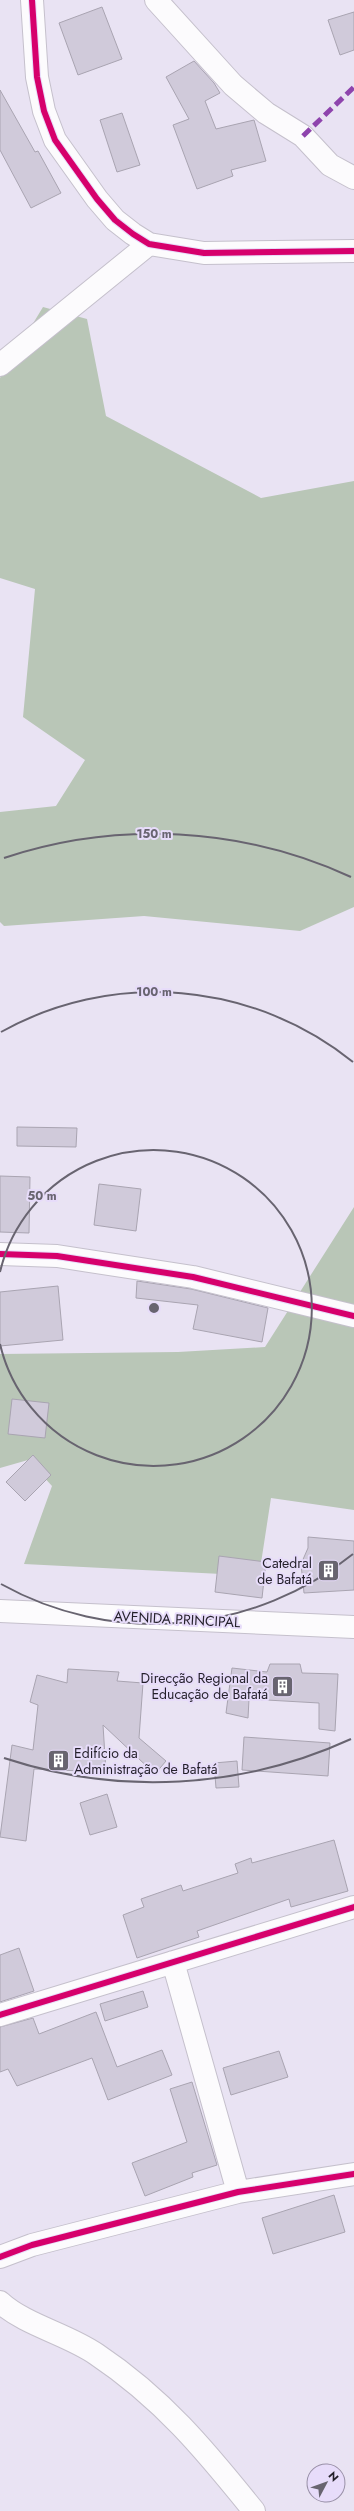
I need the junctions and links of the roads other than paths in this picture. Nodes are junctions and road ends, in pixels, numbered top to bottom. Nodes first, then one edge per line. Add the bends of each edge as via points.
1 (32, 0) edge
2 (156, 0) edge
3 (354, 178) edge
4 (149, 244) junction
5 (354, 251) edge
6 (0, 365) edge
7 (0, 1254) edge
8 (354, 1316) edge
9 (0, 1611) edge
10 (0, 1620) edge
11 (354, 1627) edge
12 (354, 1908) edge
13 (173, 1962) junction
14 (0, 2015) edge
15 (354, 2174) edge
16 (238, 2192) junction
17 (0, 2257) edge
18 (0, 2302) edge
19 (254, 2511) edge

1 - 4 street via 38,78 44,111 55,140 115,220
2 - 3 street via 233,85 266,113 303,136 330,164
4 - 5 street via 204,253
4 - 6 street
7 - 8 street via 57,1256 193,1277
9 - 10 street
9 - 11 street, AVENIDA PRINCIPAL
12 - 13 street
13 - 14 street
13 - 16 street
15 - 16 street
16 - 17 street via 32,2245
18 - 19 street via 24,2318 94,2353 152,2396 189,2431

